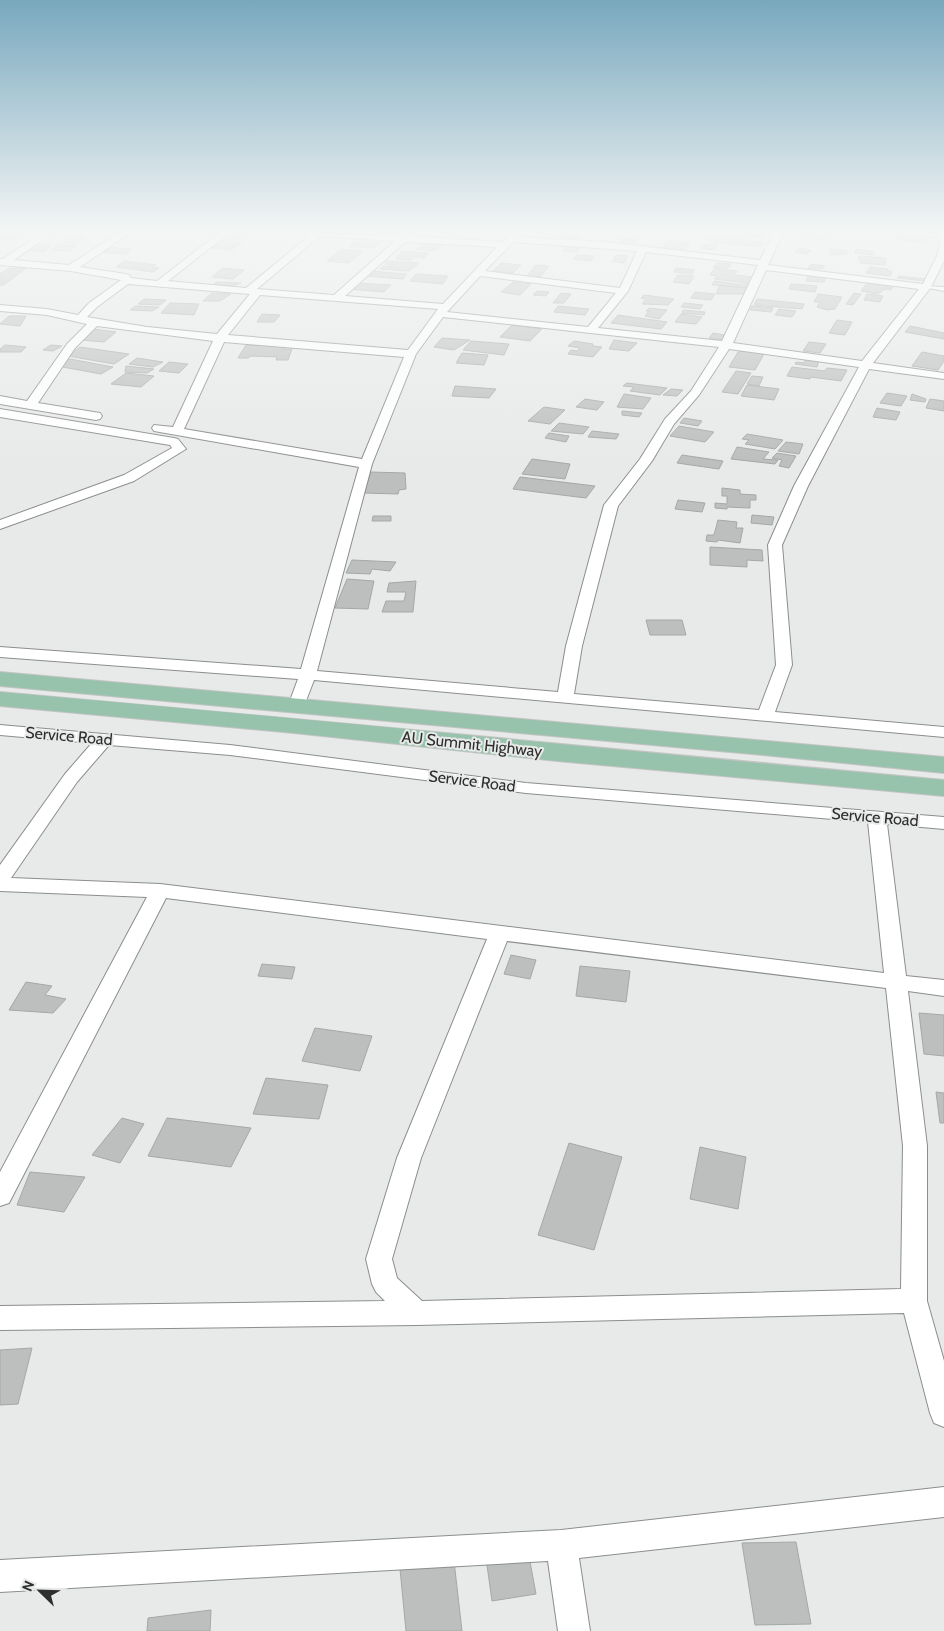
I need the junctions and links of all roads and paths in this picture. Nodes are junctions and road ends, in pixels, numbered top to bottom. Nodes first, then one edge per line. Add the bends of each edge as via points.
1 (13, 309) edge
2 (89, 309) edge
3 (241, 309) edge
4 (434, 309) edge
5 (608, 309) edge
6 (742, 309) edge
7 (909, 309) edge
8 (443, 310) junction
9 (81, 318) junction
10 (95, 322) junction
11 (592, 330) junction
12 (220, 338) junction
13 (726, 344) junction
14 (411, 354) junction
15 (866, 364) junction
16 (944, 376) edge
17 (0, 400) edge
18 (31, 404) junction
19 (0, 413) edge
20 (177, 432) junction
21 (366, 464) junction
22 (0, 525) edge
23 (0, 652) edge
24 (308, 674) junction
25 (0, 679) edge
26 (565, 698) junction
27 (0, 699) edge
28 (296, 706) junction
29 (764, 717) junction
30 (0, 730) edge
31 (944, 732) edge
32 (105, 739) junction
33 (944, 765) edge
34 (944, 788) edge
35 (877, 817) junction
36 (944, 823) edge
37 (0, 879) edge
38 (0, 884) edge
39 (160, 891) junction
40 (500, 933) junction
41 (895, 982) junction
42 (944, 988) edge
43 (0, 1196) edge
44 (914, 1301) junction
45 (417, 1313) junction
46 (0, 1318) edge
47 (944, 1412) edge
48 (944, 1502) edge
49 (561, 1545) junction
50 (0, 1576) edge
51 (574, 1631) edge

1 - 9 street
2 - 9 street
3 - 12 street
4 - 8 street
5 - 11 street
6 - 13 street
7 - 15 street
8 - 11 street
8 - 14 street
9 - 10 street
10 - 12 street
10 - 18 street via 71,346
11 - 13 street
12 - 14 street
12 - 20 street
13 - 15 street
13 - 26 street via 695,393 670,422 646,461 611,505 574,646
14 - 21 street
15 - 16 street
15 - 29 street via 801,486 775,545 784,665
17 - 18 street
18 - 20 street
19 - 22 street via 174,442 180,449 130,478
20 - 21 street
21 - 24 street
23 - 24 street
24 - 26 street
24 - 28 street
25 - 28 main road, AU Summit Highway
26 - 29 street
27 - 34 main road, AU Summit Highway
28 - 33 main road, AU Summit Highway
29 - 31 street
30 - 32 street, Service Road
32 - 35 street, Service Road via 230,750 526,788
32 - 37 street via 71,778
35 - 36 street, Service Road
35 - 41 street
38 - 39 street
39 - 40 street
39 - 43 street
40 - 41 street
40 - 45 street via 409,1158 379,1258 385,1284
41 - 42 street
41 - 44 street via 915,1146
44 - 45 street
44 - 47 street
45 - 46 street
48 - 49 street
49 - 50 street
49 - 51 street

